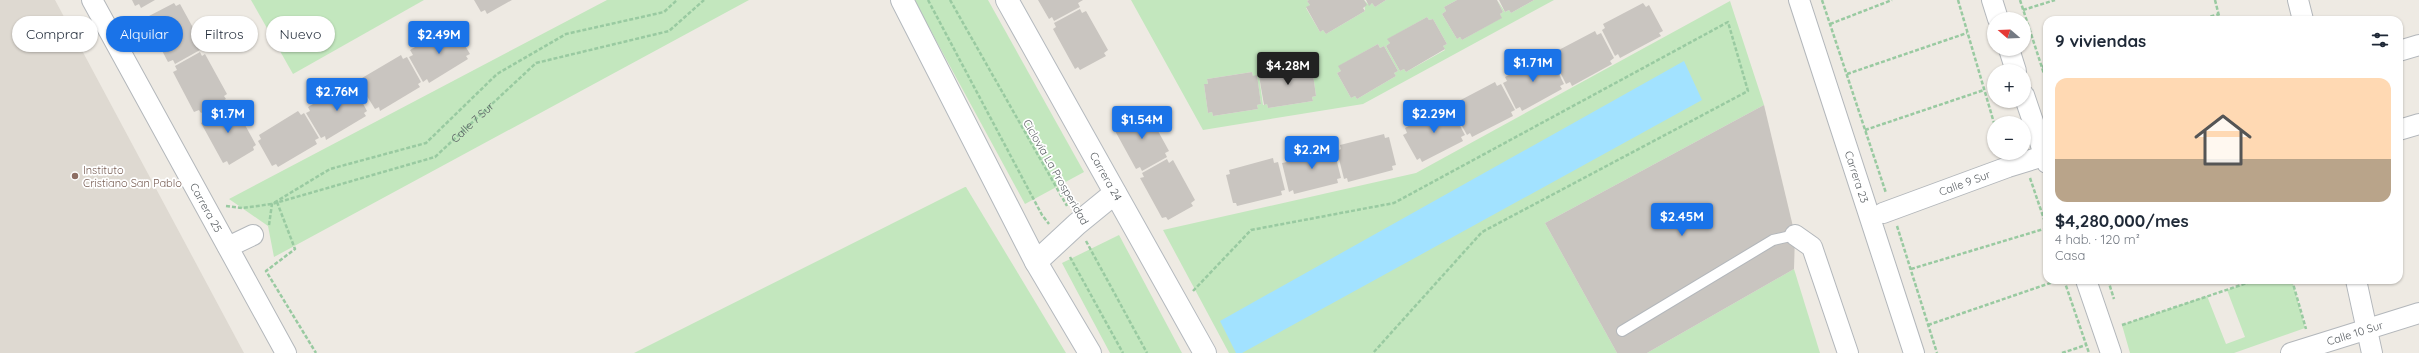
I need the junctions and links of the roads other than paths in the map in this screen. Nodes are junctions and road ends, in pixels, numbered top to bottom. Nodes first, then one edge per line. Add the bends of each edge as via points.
1 (92, 0) edge
2 (902, 0) edge
3 (1007, 0) edge
4 (1799, 0) edge
5 (1992, 0) edge
6 (2298, 0) edge
7 (1996, 12) edge
8 (2302, 16) edge
9 (2419, 45) edge
10 (2403, 50) edge
11 (2029, 108) edge
12 (2419, 124) edge
13 (2403, 129) edge
14 (2043, 149) edge
15 (2043, 159) edge
16 (1115, 193) junction
17 (1887, 212) road end
18 (1795, 235) joint
19 (253, 236) road end
20 (228, 246) junction
21 (1036, 262) junction
22 (2087, 284) edge
23 (2357, 284) edge
24 (2419, 313) edge
25 (2366, 329) junction
26 (1622, 331) dead end
27 (286, 353) edge
28 (1090, 353) edge
29 (1205, 353) edge
30 (1848, 353) edge
31 (1914, 353) edge
32 (2111, 353) edge
33 (2291, 353) edge
34 (2372, 353) edge

1 - 20 street, Carrera 25
2 - 21 street
3 - 16 street, Carrera 24
4 - 31 street, Carrera 23
5 - 7 street
6 - 8 street
9 - 10 street
11 - 14 street
12 - 13 street
15 - 17 street, Calle 9 Sur via 2008,167
16 - 21 street
16 - 29 street, Carrera 24
18 - 26 lane via 1773,240
18 - 30 street via 1812,247
19 - 20 street
20 - 27 street, Carrera 25
21 - 28 street
22 - 32 street
23 - 25 street
24 - 25 street, Calle 10 Sur
25 - 33 street, Calle 10 Sur
25 - 34 street

